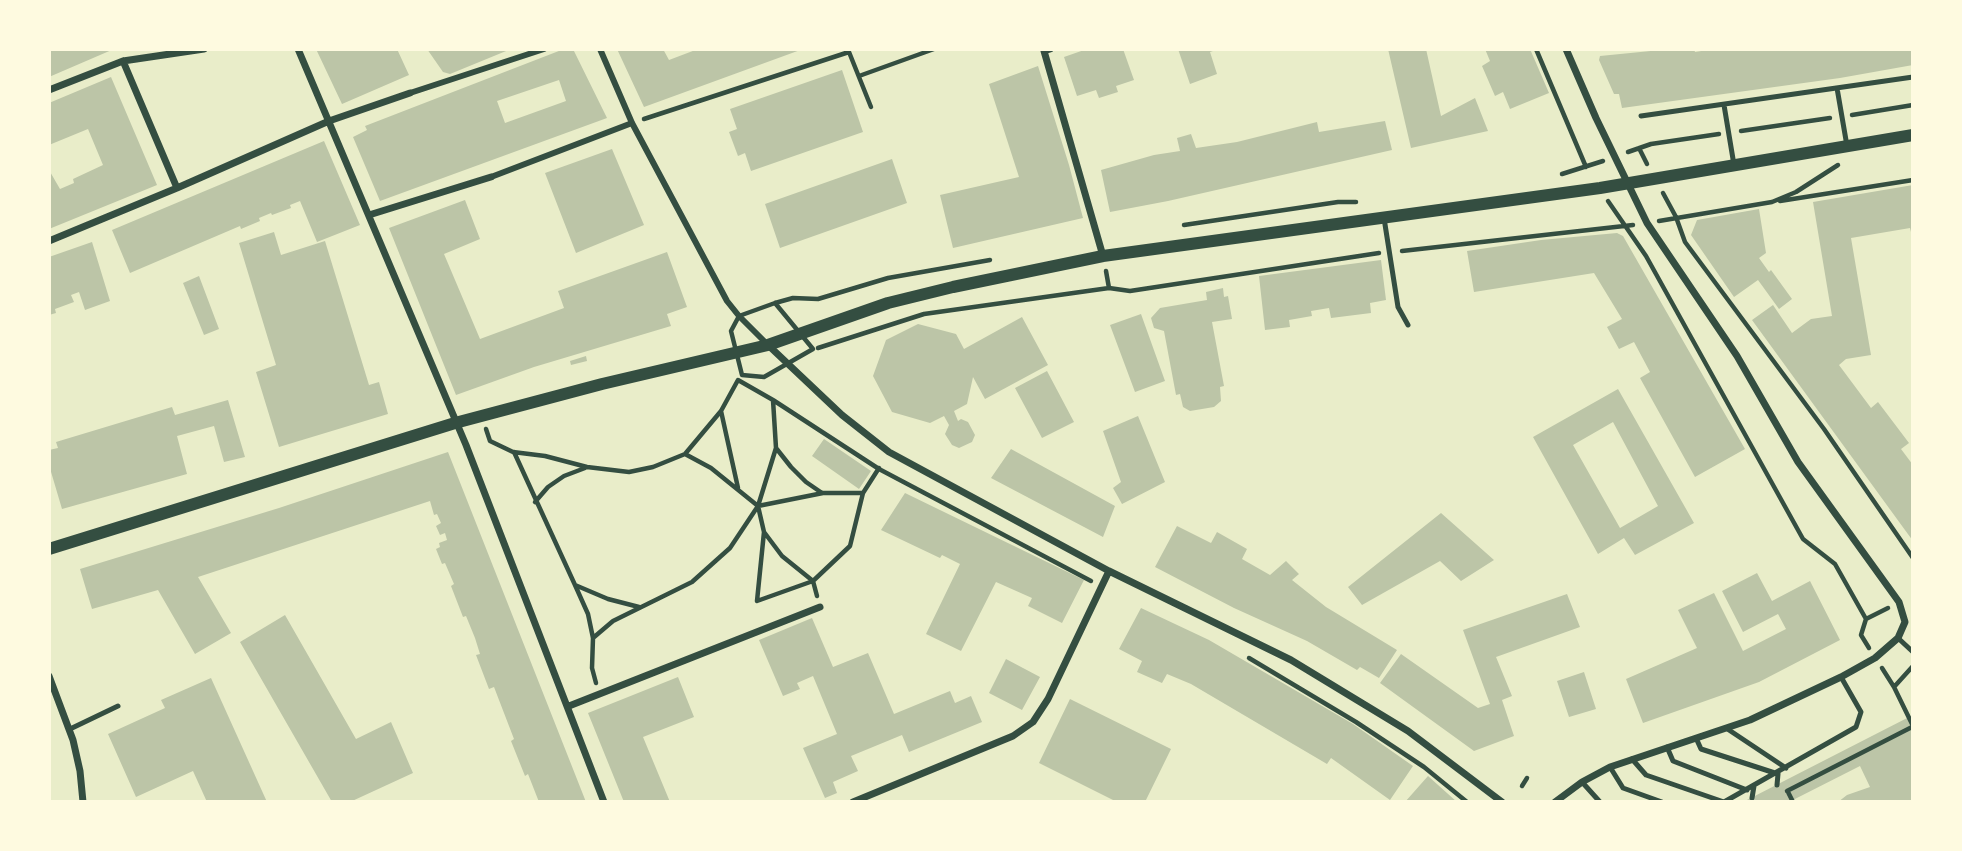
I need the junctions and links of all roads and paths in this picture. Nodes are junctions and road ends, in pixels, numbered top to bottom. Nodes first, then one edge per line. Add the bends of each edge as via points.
1 (204, 49) edge
2 (298, 49) edge
3 (544, 49) edge
4 (600, 49) edge
5 (858, 49) edge
6 (934, 49) edge
7 (1536, 49) edge
8 (1566, 49) edge
9 (1047, 50) edge
10 (849, 52) junction
11 (123, 61) junction
12 (859, 76) junction
13 (1913, 77) edge
14 (1837, 88) junction
15 (49, 90) edge
16 (410, 93) joint
17 (1724, 104) junction
18 (1913, 106) edge
19 (871, 107) dead end
20 (1641, 116) dead end
21 (1842, 116) junction
22 (329, 121) junction
23 (632, 124) junction
24 (1729, 133) junction
25 (1913, 135) edge
26 (1847, 146) junction
27 (1639, 148) dead end
28 (1734, 165) junction
29 (491, 177) joint
30 (1913, 180) edge
31 (1627, 183) junction
32 (177, 188) junction
33 (1600, 188) junction
34 (1772, 202) junction
35 (369, 215) junction
36 (1676, 217) junction
37 (1384, 218) junction
38 (1647, 223) junction
39 (1624, 226) junction
40 (49, 241) edge
41 (1391, 252) junction
42 (1103, 256) junction
43 (758, 309) dead end
44 (791, 322) dead end
45 (1408, 325) dead end
46 (768, 345) junction
47 (813, 349) dead end
48 (740, 365) dead end
49 (780, 368) dead end
50 (773, 400) junction
51 (721, 411) junction
52 (481, 416) junction
53 (455, 423) junction
54 (776, 448) junction
55 (513, 452) junction
56 (889, 453) junction
57 (685, 454) junction
58 (587, 467) junction
59 (879, 469) junction
60 (738, 488) junction
61 (823, 493) junction
62 (863, 493) junction
63 (535, 502) junction
64 (758, 506) junction
65 (764, 532) junction
66 (49, 549) edge
67 (1913, 558) edge
68 (1109, 571) junction
69 (813, 581) junction
70 (575, 585) junction
71 (1101, 587) junction
72 (640, 607) junction
73 (820, 607) joint
74 (1866, 619) dead end
75 (593, 638) junction
76 (1898, 638) junction
77 (1237, 651) dead end
78 (1913, 652) edge
79 (1913, 666) edge
80 (49, 676) edge
81 (1841, 677) junction
82 (600, 694) junction
83 (118, 706) dead end
84 (569, 706) junction
85 (1912, 727) edge
86 (1726, 728) junction
87 (70, 729) junction
88 (1696, 738) junction
89 (1667, 747) junction
90 (1632, 759) junction
91 (1610, 767) junction
92 (1786, 768) junction
93 (1778, 774) junction
94 (1527, 778) dead end
95 (1582, 782) junction
96 (1777, 785) dead end
97 (1522, 786) dead end
98 (1754, 786) junction
99 (1747, 790) junction
100 (1787, 791) junction
101 (1776, 797) dead end
102 (1752, 798) dead end
103 (1727, 801) edge
104 (83, 802) edge
105 (604, 802) edge
106 (853, 802) edge
107 (1467, 802) edge
108 (1502, 802) edge
109 (1555, 802) edge
110 (1600, 802) edge
111 (1662, 802) edge
112 (1793, 802) edge

1 - 11 street
2 - 22 street
3 - 16 street
4 - 23 street
5 - 10 path
6 - 12 path
7 - 33 path via 1586,167
8 - 31 street
9 - 42 street
10 - 12 path
10 - 23 path
11 - 15 street
11 - 32 street
12 - 19 path
13 - 14 lane
14 - 17 lane
14 - 21 lane
16 - 22 street
17 - 20 lane
17 - 24 lane
18 - 21 path
21 - 24 path
21 - 26 lane
22 - 32 street
22 - 35 street
23 - 29 street
23 - 46 street via 727,301
24 - 27 path
24 - 28 lane
25 - 26 street
26 - 28 street
26 - 34 path via 1844,160 1825,175
28 - 31 street
29 - 35 street
30 - 34 path
31 - 33 street
31 - 38 street
32 - 40 street
33 - 37 street
33 - 39 path
34 - 36 path
35 - 53 street
36 - 38 path
36 - 67 path via 1685,242
37 - 41 lane
37 - 42 street
38 - 39 path
38 - 76 street via 1737,356 1798,462 1899,602 1905,622
39 - 41 path
39 - 74 path via 1647,256 1803,539 1835,564
41 - 45 lane via 1398,307
41 - 47 path via 1130,292 1109,288 924,314
42 - 46 street via 888,303
43 - 44 path via 775,303
46 - 52 street
46 - 56 street
48 - 49 path via 742,375 764,377
50 - 51 path via 738,380
50 - 54 path
50 - 59 path
51 - 57 path
51 - 60 path
52 - 53 street
52 - 55 path via 490,441
53 - 66 street
53 - 84 street
54 - 61 path via 806,482
54 - 64 path
55 - 58 path
55 - 63 path
56 - 59 path
56 - 68 street
57 - 58 path via 629,472
57 - 60 path
58 - 63 path via 564,476
59 - 62 path
59 - 71 path
60 - 64 path
61 - 62 path
61 - 64 path
62 - 69 path via 850,546
63 - 70 path
64 - 65 path
64 - 72 path via 730,548 710,567 692,582
65 - 69 path via 782,556
65 - 69 path via 758,601
68 - 71 street
68 - 108 street via 1292,660 1408,731
69 - 73 path
70 - 72 path
70 - 75 path
71 - 106 street via 1033,722 1013,736
72 - 75 path
73 - 82 street
75 - 82 path via 592,668
76 - 78 lane
76 - 81 street
77 - 107 path via 1356,722
79 - 85 path via 1895,687
80 - 87 street
81 - 86 street
81 - 92 lane via 1861,712 1856,727
82 - 84 street
83 - 87 lane
84 - 105 street
85 - 100 path
86 - 88 street
86 - 92 lane
87 - 104 street
88 - 89 street
88 - 93 lane via 1702,749
89 - 90 street
89 - 99 lane via 1674,761
90 - 91 street
90 - 103 lane via 1646,775
91 - 95 street
91 - 111 lane via 1623,788
92 - 93 lane
93 - 96 lane
93 - 98 lane
94 - 97 path
95 - 109 street
95 - 110 lane
98 - 99 lane
98 - 102 lane
99 - 103 lane
100 - 101 path
100 - 112 path

